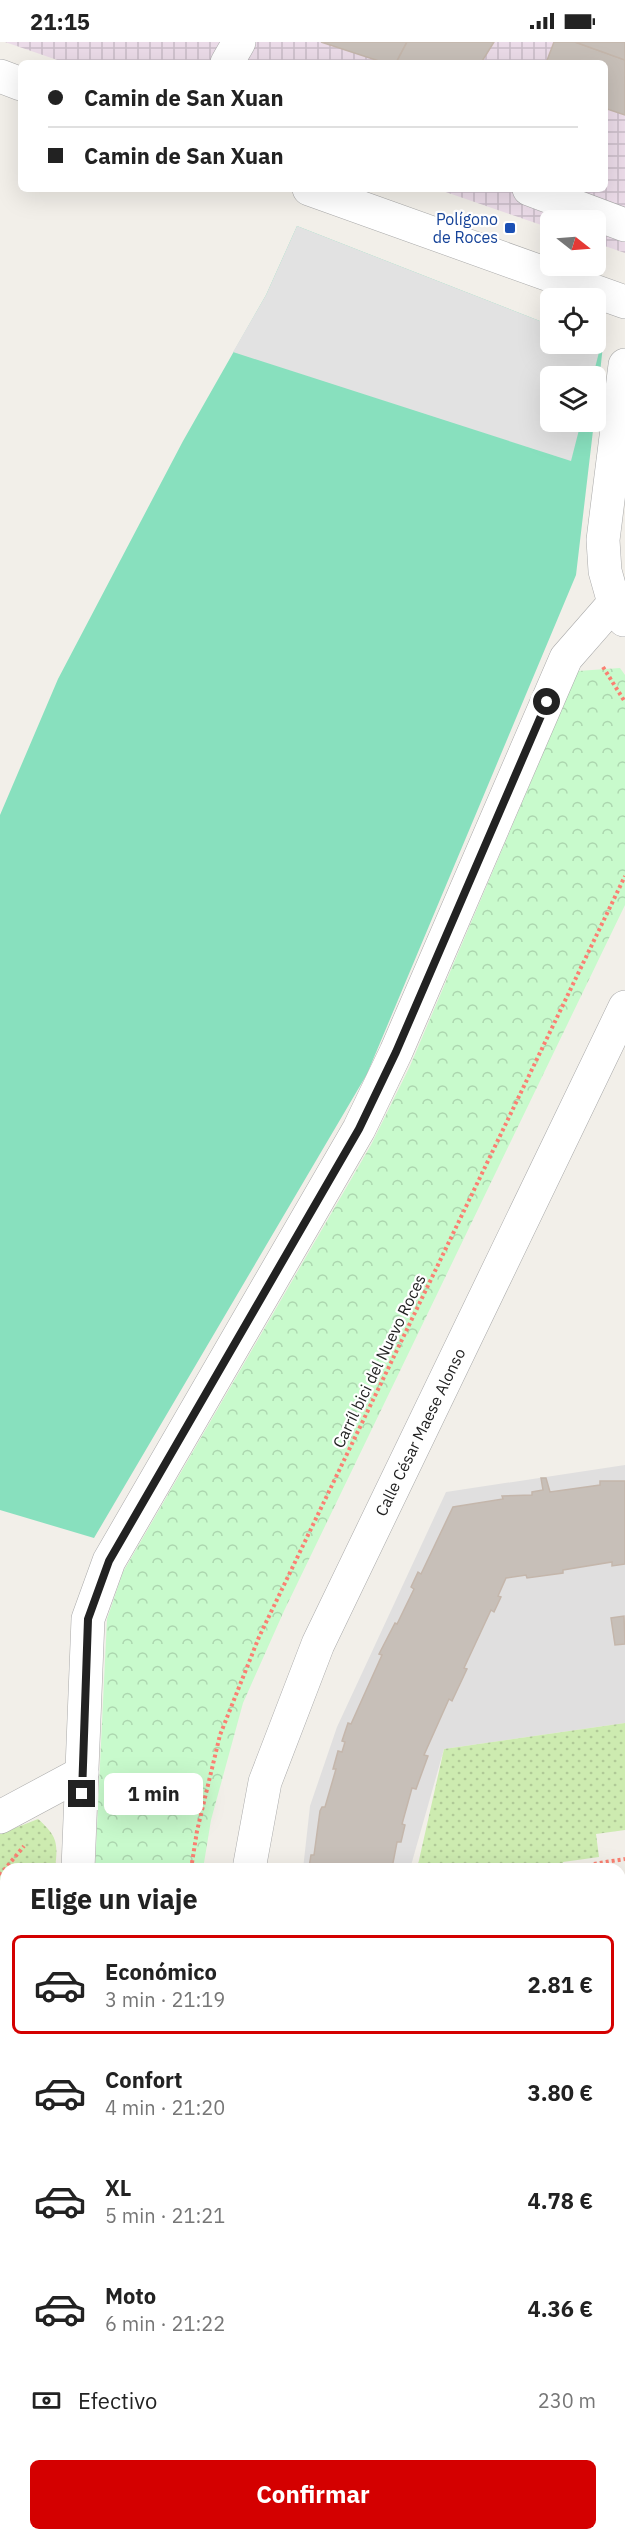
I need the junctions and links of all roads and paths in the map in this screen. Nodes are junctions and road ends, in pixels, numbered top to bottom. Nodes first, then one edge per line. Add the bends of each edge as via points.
1 (239, 42) edge
2 (229, 60) edge
3 (0, 76) edge
4 (18, 83) edge
5 (317, 192) edge
6 (537, 192) edge
7 (625, 225) edge
8 (625, 302) edge
9 (625, 366) edge
10 (619, 612) edge
11 (625, 876) edge
12 (625, 1007) edge
13 (82, 1773) junction
14 (0, 1816) edge
15 (625, 1860) edge
16 (78, 1863) edge
17 (192, 1863) edge
18 (250, 1863) edge
19 (601, 1863) edge

1 - 2 street
3 - 4 street
5 - 8 street
6 - 7 street
9 - 10 street via 603,540 605,572
10 - 13 street via 566,658 359,1129 109,1561 88,1619
11 - 17 path, Carríl bici del Nuevo Roces via 259,1637 220,1735
12 - 18 street, Calle César Maese Alonso via 318,1644 265,1782
13 - 14 street
13 - 16 street
15 - 19 path

